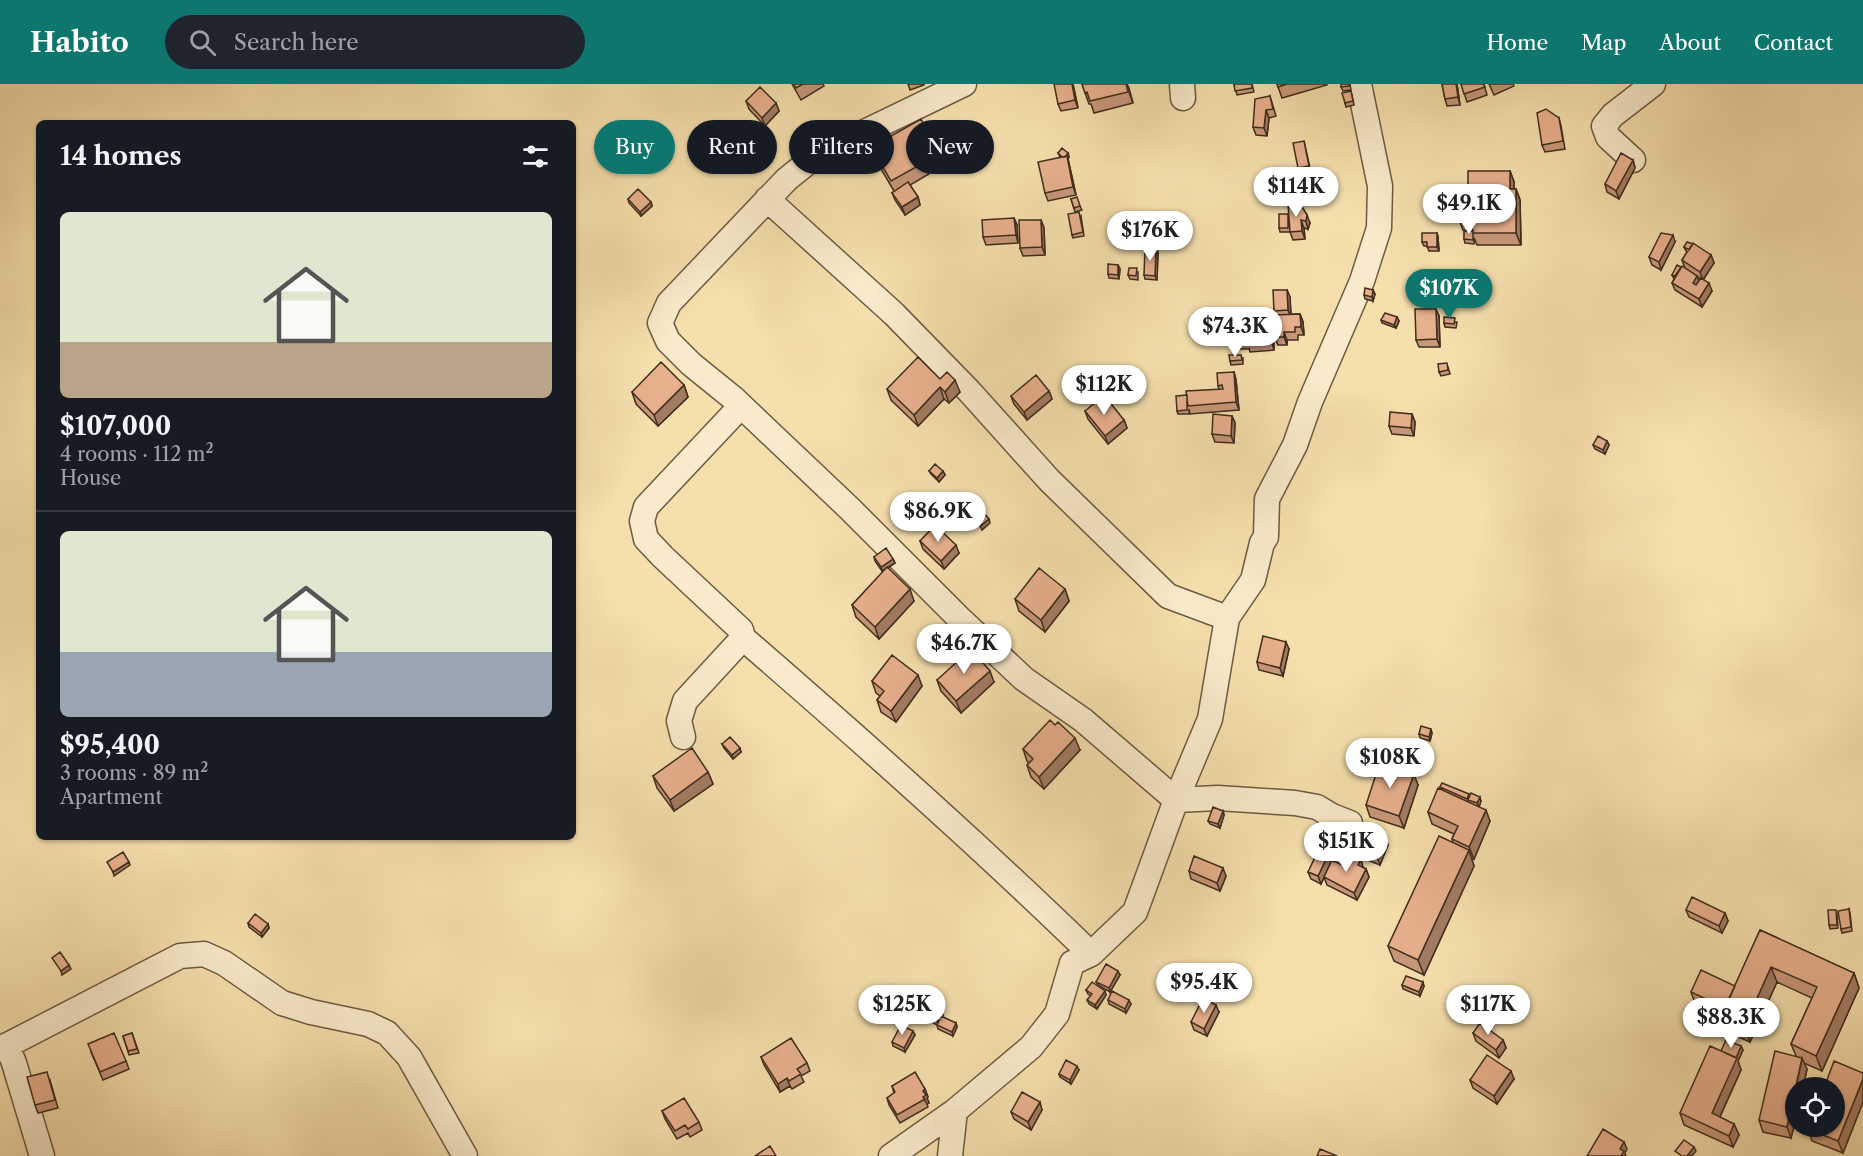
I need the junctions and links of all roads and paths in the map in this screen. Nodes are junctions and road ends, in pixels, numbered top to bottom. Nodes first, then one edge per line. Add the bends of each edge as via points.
1 (964, 84) edge
2 (1359, 84) edge
3 (1653, 84) edge
4 (1633, 160) edge
5 (767, 199) junction
6 (741, 406) junction
7 (1227, 618) junction
8 (743, 638) junction
9 (683, 736) dead end
10 (1176, 800) junction
11 (1350, 823) dead end
12 (1091, 954) junction
13 (4, 1047) edge
14 (955, 1110) junction
15 (42, 1156) edge
16 (465, 1156) edge
17 (891, 1156) edge
18 (950, 1156) edge

1 - 5 street via 817,155
2 - 7 street via 1380,186 1379,228 1362,281 1295,445 1267,499 1266,537 1253,580
3 - 4 street via 1604,126 1608,137
5 - 6 street via 669,303 660,322 668,341
5 - 7 street via 894,314 1048,480 1168,596
6 - 8 street via 646,507 642,521 646,539 741,630
6 - 10 street via 1024,679 1083,720
7 - 10 street via 1210,719
8 - 9 street via 685,700 679,722
8 - 12 street via 886,763
10 - 11 street via 1218,798 1294,803 1317,807
10 - 12 street via 1135,912
12 - 14 street via 1072,963 1058,1014 1031,1047
13 - 15 street via 15,1063
13 - 16 street via 180,956 204,954 224,963 282,1003 368,1024 387,1033 409,1057
14 - 17 street
14 - 18 street

